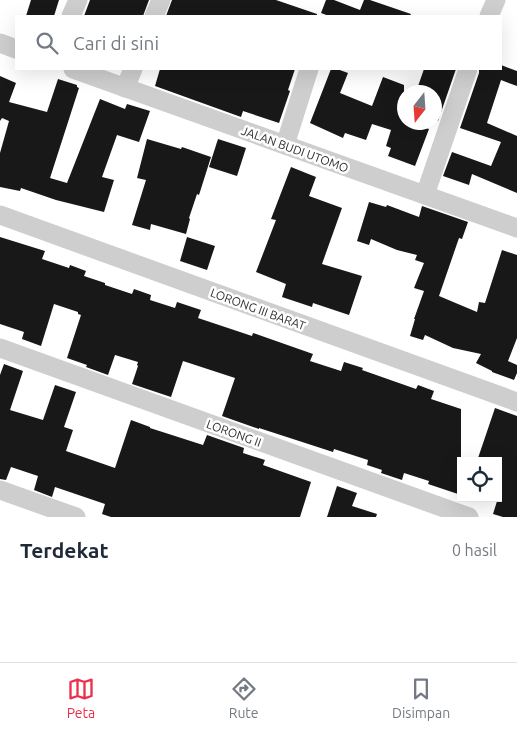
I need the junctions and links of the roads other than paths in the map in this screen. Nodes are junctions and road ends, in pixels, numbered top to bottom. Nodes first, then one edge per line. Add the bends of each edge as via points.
1 (78, 0) edge
2 (161, 0) edge
3 (496, 0) edge
4 (71, 15) edge
5 (154, 15) edge
6 (489, 15) edge
7 (0, 43) edge
8 (15, 49) edge
9 (76, 70) edge
10 (133, 70) edge
11 (309, 70) edge
12 (468, 70) edge
13 (125, 88) junction
14 (285, 145) junction
15 (426, 195) junction
16 (0, 215) edge
17 (517, 228) edge
18 (0, 348) edge
19 (517, 402) edge
20 (0, 490) edge
21 (76, 517) edge
22 (469, 517) edge

1 - 4 street
2 - 5 street
3 - 6 street
7 - 8 street
9 - 13 street, JALAN BUDI UTOMO
10 - 13 street
11 - 14 street
12 - 15 street
13 - 14 street, JALAN BUDI UTOMO
14 - 15 street, JALAN BUDI UTOMO
15 - 17 street, JALAN BUDI UTOMO
16 - 19 street, LORONG III BARAT
18 - 22 street, LORONG II
20 - 21 street

